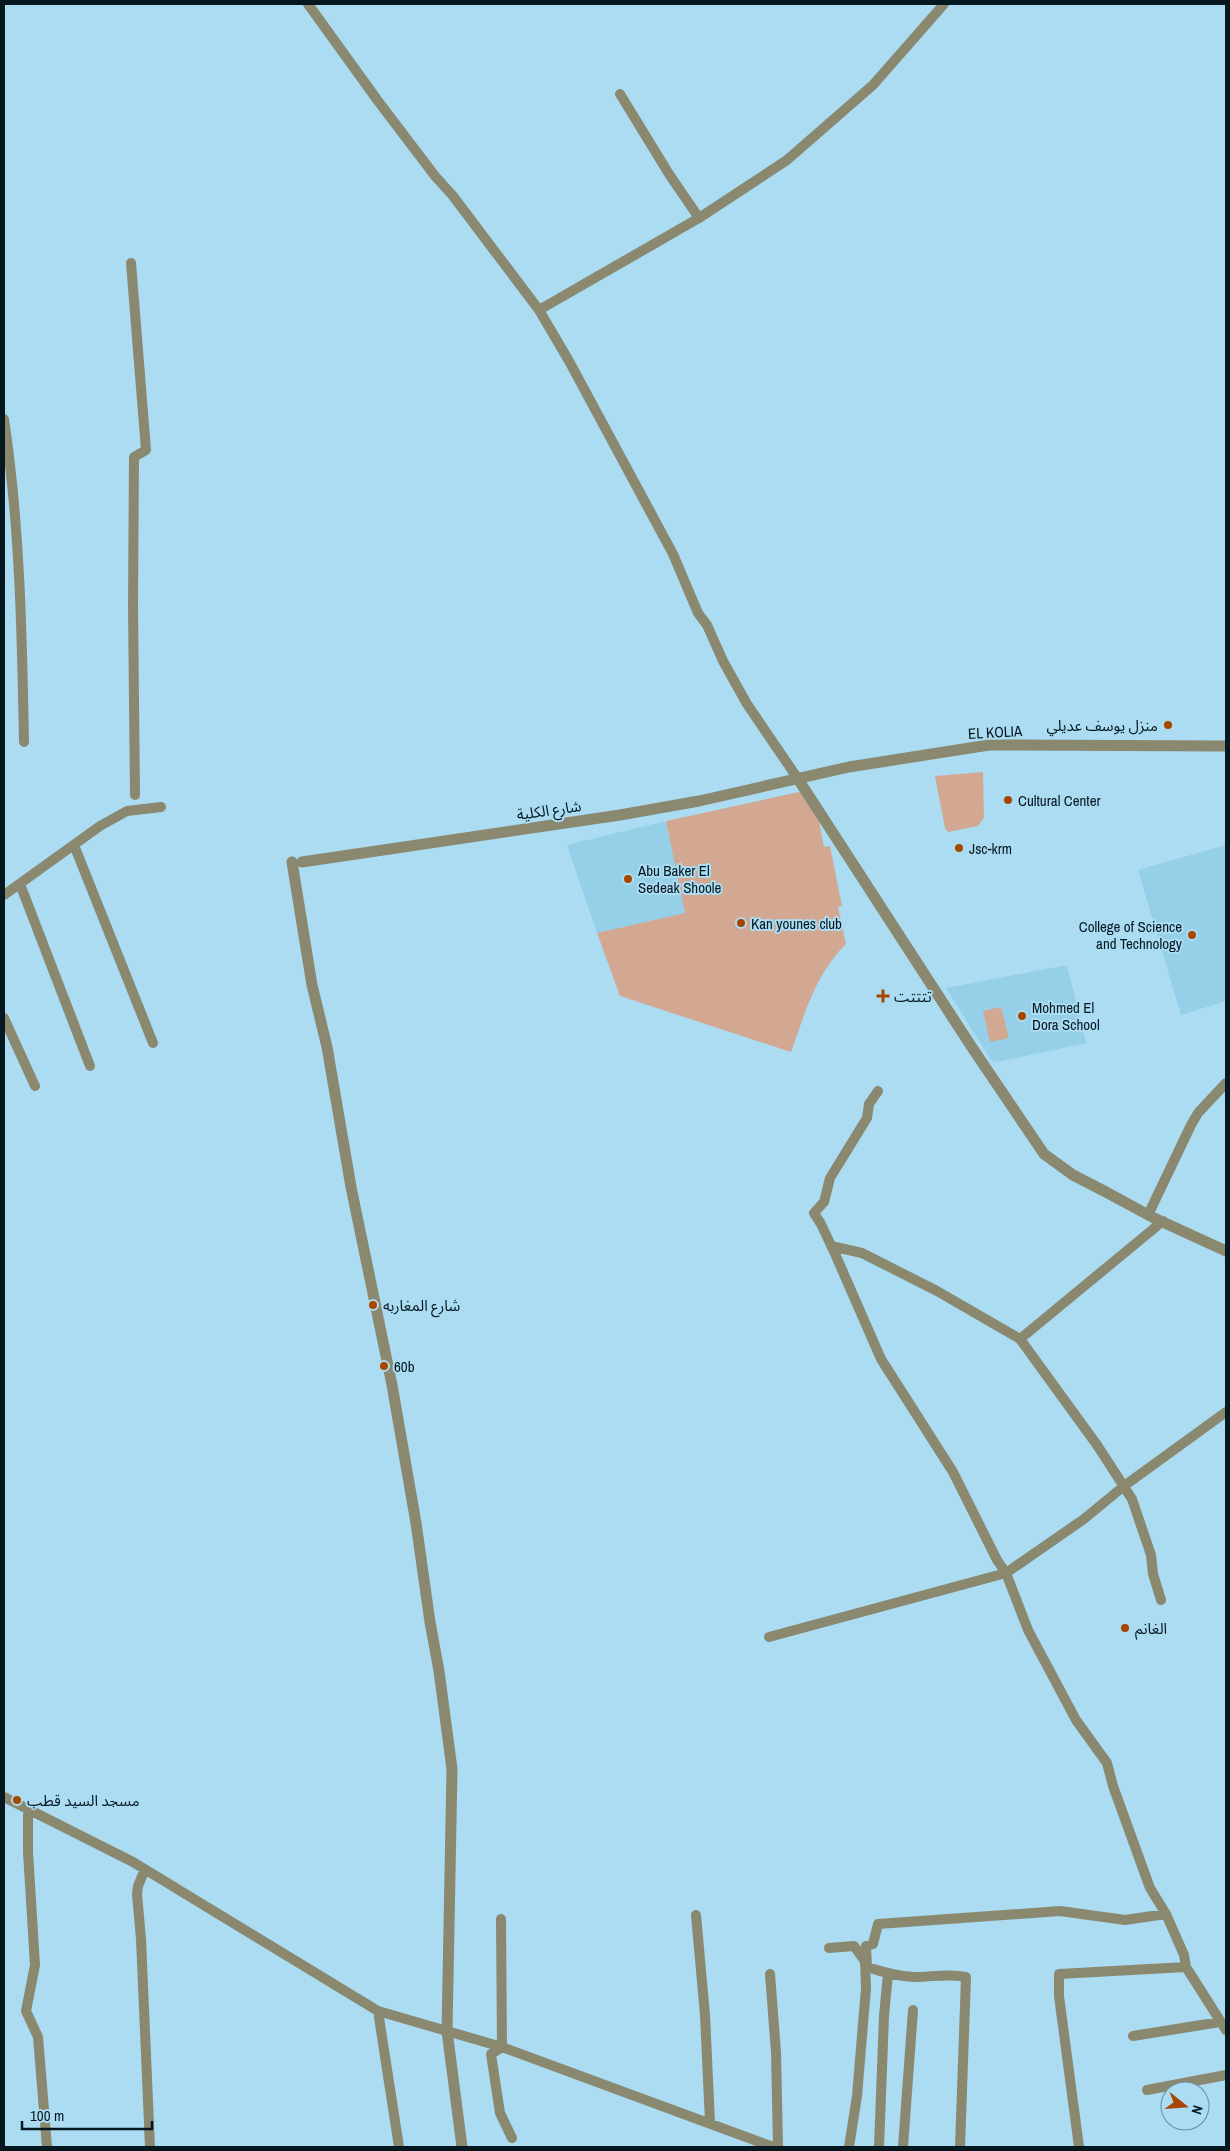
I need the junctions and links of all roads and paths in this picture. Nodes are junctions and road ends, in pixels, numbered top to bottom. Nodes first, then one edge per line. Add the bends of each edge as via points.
1 (308, 4) edge
2 (944, 4) edge
3 (620, 94) dead end
4 (699, 218) junction
5 (131, 263) dead end
6 (539, 310) junction
7 (4, 419) edge
8 (24, 742) dead end
9 (1226, 746) edge
10 (798, 779) junction
11 (135, 795) dead end
12 (160, 807) dead end
13 (74, 845) junction
14 (20, 884) junction
15 (4, 895) edge
16 (4, 1018) edge
17 (153, 1042) dead end
18 (90, 1066) dead end
19 (1226, 1083) edge
20 (36, 1086) dead end
21 (878, 1091) dead end
22 (1148, 1215) junction
23 (1163, 1221) junction
24 (831, 1246) junction
25 (1226, 1251) edge
26 (1020, 1339) junction
27 (1226, 1412) edge
28 (1124, 1486) junction
29 (1006, 1574) junction
30 (1161, 1600) dead end
31 (769, 1637) dead end
32 (4, 1796) edge
33 (28, 1810) junction
34 (145, 1868) junction
35 (1166, 1914) junction
36 (696, 1915) dead end
37 (501, 1919) dead end
38 (829, 1948) dead end
39 (1186, 1967) junction
40 (770, 1974) dead end
41 (888, 1974) junction
42 (378, 2010) junction
43 (913, 2010) dead end
44 (1223, 2026) edge
45 (447, 2031) junction
46 (1134, 2036) dead end
47 (502, 2047) junction
48 (1226, 2075) edge
49 (1147, 2090) dead end
50 (710, 2122) junction
51 (512, 2138) dead end
52 (47, 2147) edge
53 (150, 2147) edge
54 (399, 2147) edge
55 (462, 2147) edge
56 (773, 2147) edge
57 (778, 2147) edge
58 (849, 2147) edge
59 (879, 2147) edge
60 (903, 2147) edge
61 (960, 2147) edge
62 (1079, 2147) edge

1 - 6 street via 384,109
2 - 4 street via 873,84 807,143 787,160
3 - 4 street
4 - 6 street
5 - 11 street via 146,450 134,457
6 - 10 street via 673,554 723,661
7 - 8 street via 12,472
9 - 10 street, EL KOLIA via 988,746 890,760
10 - 22 street via 1044,1154 1073,1174
10 - 45 street, شارع الكلية via 620,815 297,862 312,985 327,1047 416,1523 452,1769
12 - 13 street via 127,811
13 - 14 street
13 - 17 street
14 - 15 street
14 - 18 street
16 - 20 street
19 - 22 street via 1191,1124
21 - 24 street via 868,1104 866,1118 830,1178 824,1202 814,1213
22 - 23 street
23 - 25 street
23 - 26 street
24 - 26 street via 862,1254 937,1291
24 - 29 street via 881,1359 953,1472
26 - 28 street
27 - 28 street
28 - 29 street via 1084,1519
28 - 30 street via 1140,1520
29 - 31 street
29 - 35 street via 1028,1630 1062,1694 1107,1763 1150,1888
32 - 33 street
33 - 34 street
33 - 52 street via 35,1965 26,2011 38,2037
34 - 42 street
34 - 53 street via 137,1894
35 - 39 street
35 - 41 street via 1125,1920 1060,1911 878,1924 873,1944 866,1946 867,1966
36 - 50 street
37 - 47 street
38 - 58 street via 854,1946 865,1960 866,1988 857,2096
39 - 44 street
39 - 62 street via 1060,1974 1059,1996
40 - 57 street
41 - 59 street
41 - 61 street via 966,1977
42 - 45 street
42 - 54 street
43 - 60 street
44 - 46 street
45 - 47 street
45 - 55 street
47 - 50 street
47 - 51 street via 491,2054 500,2113
48 - 49 street
50 - 56 street

